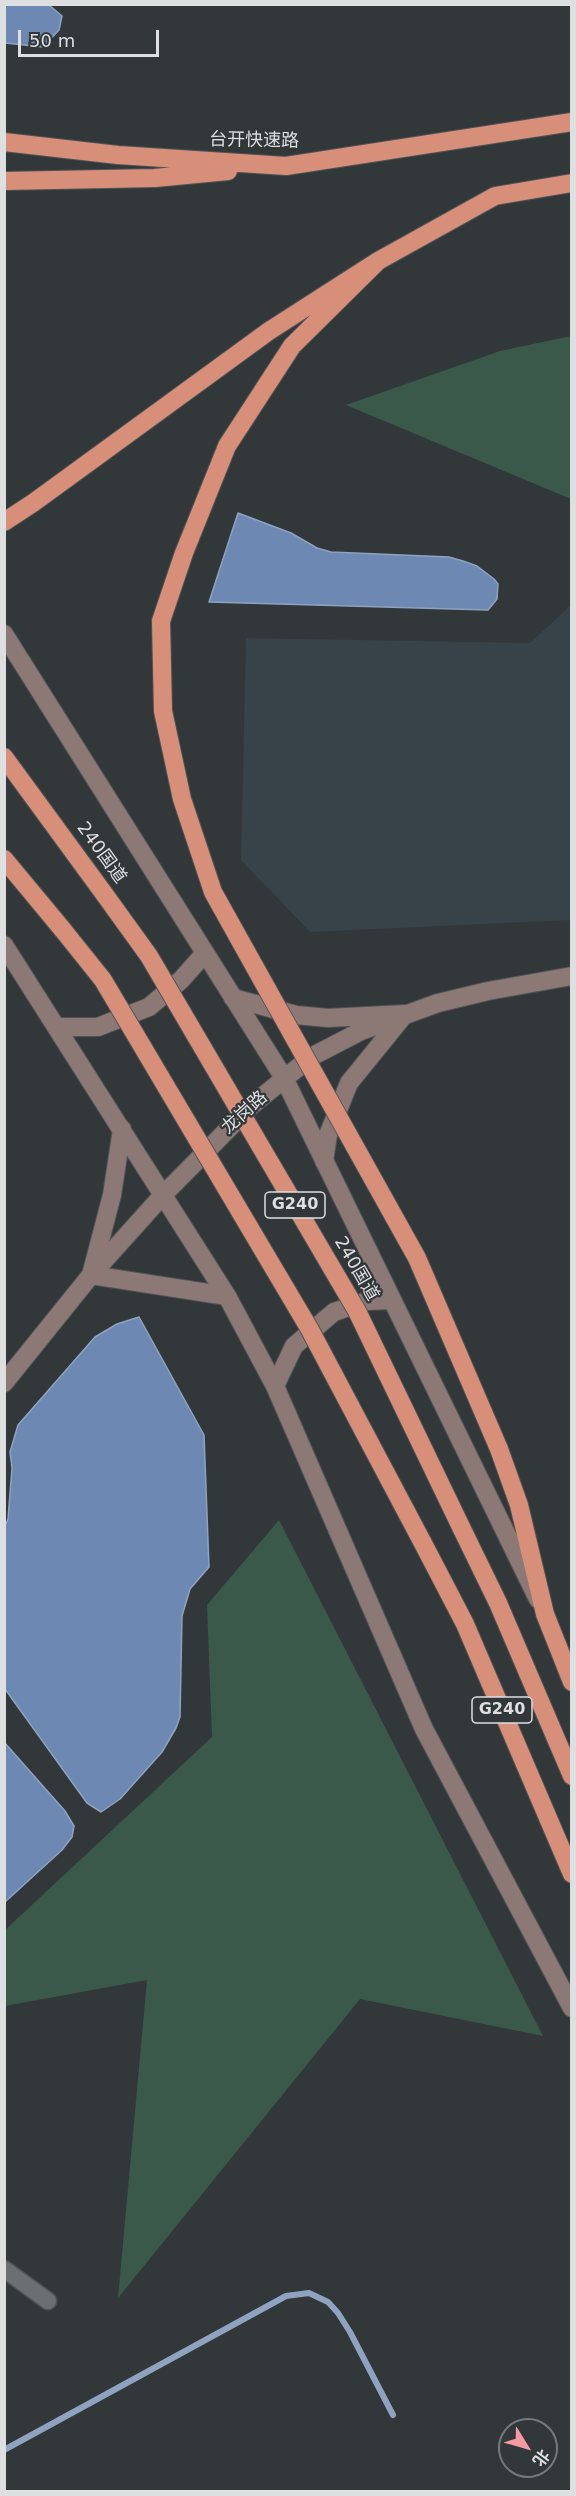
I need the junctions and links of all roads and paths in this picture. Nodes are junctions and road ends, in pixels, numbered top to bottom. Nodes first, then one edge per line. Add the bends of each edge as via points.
1 (572, 122) edge
2 (4, 142) edge
3 (286, 166) junction
4 (4, 181) edge
5 (572, 183) edge
6 (378, 261) junction
7 (4, 522) edge
8 (4, 634) edge
9 (4, 757) edge
10 (4, 859) edge
11 (4, 945) edge
12 (205, 953) junction
13 (572, 976) edge
14 (233, 998) junction
15 (405, 1014) junction
16 (58, 1028) junction
17 (284, 1078) junction
18 (122, 1129) junction
19 (324, 1161) junction
20 (164, 1195) junction
21 (91, 1275) junction
22 (227, 1296) junction
23 (392, 1300) junction
24 (4, 1383) edge
25 (275, 1386) junction
26 (545, 1614) junction
27 (572, 1682) edge
28 (572, 1776) edge
29 (572, 1874) edge
30 (572, 2008) edge
31 (4, 2269) edge
32 (48, 2301) dead end

1 - 3 highway, 台开快速路
2 - 3 highway, 台开快速路 via 118,155
3 - 4 highway via 155,178
5 - 6 highway via 495,196
6 - 7 highway via 269,331
6 - 26 highway, bridge via 292,346 227,446 161,621 163,711 182,799 213,892 417,1258 519,1504
8 - 12 main road
9 - 28 highway, 240国道 / G240, bridge via 149,956 357,1311 498,1603
10 - 29 highway, G240, bridge via 103,980 303,1318 465,1624
11 - 16 main road
12 - 14 main road
12 - 16 main road via 150,1007 98,1027
13 - 15 main road, 龙岗路 via 488,991
14 - 15 main road via 328,1018
14 - 17 main road
15 - 17 main road, 龙岗路 via 330,1046
15 - 19 main road via 349,1083 328,1135
16 - 18 main road
17 - 19 main road
17 - 20 main road, 龙岗路 via 220,1135
18 - 20 main road
18 - 21 main road via 112,1195
19 - 23 main road
20 - 21 main road, 龙岗路
20 - 22 main road
21 - 22 main road
21 - 24 main road, 龙岗路
22 - 25 main road
23 - 25 main road via 367,1301 334,1312 294,1346
23 - 26 main road
25 - 30 main road via 424,1729
26 - 27 highway
31 - 32 street

